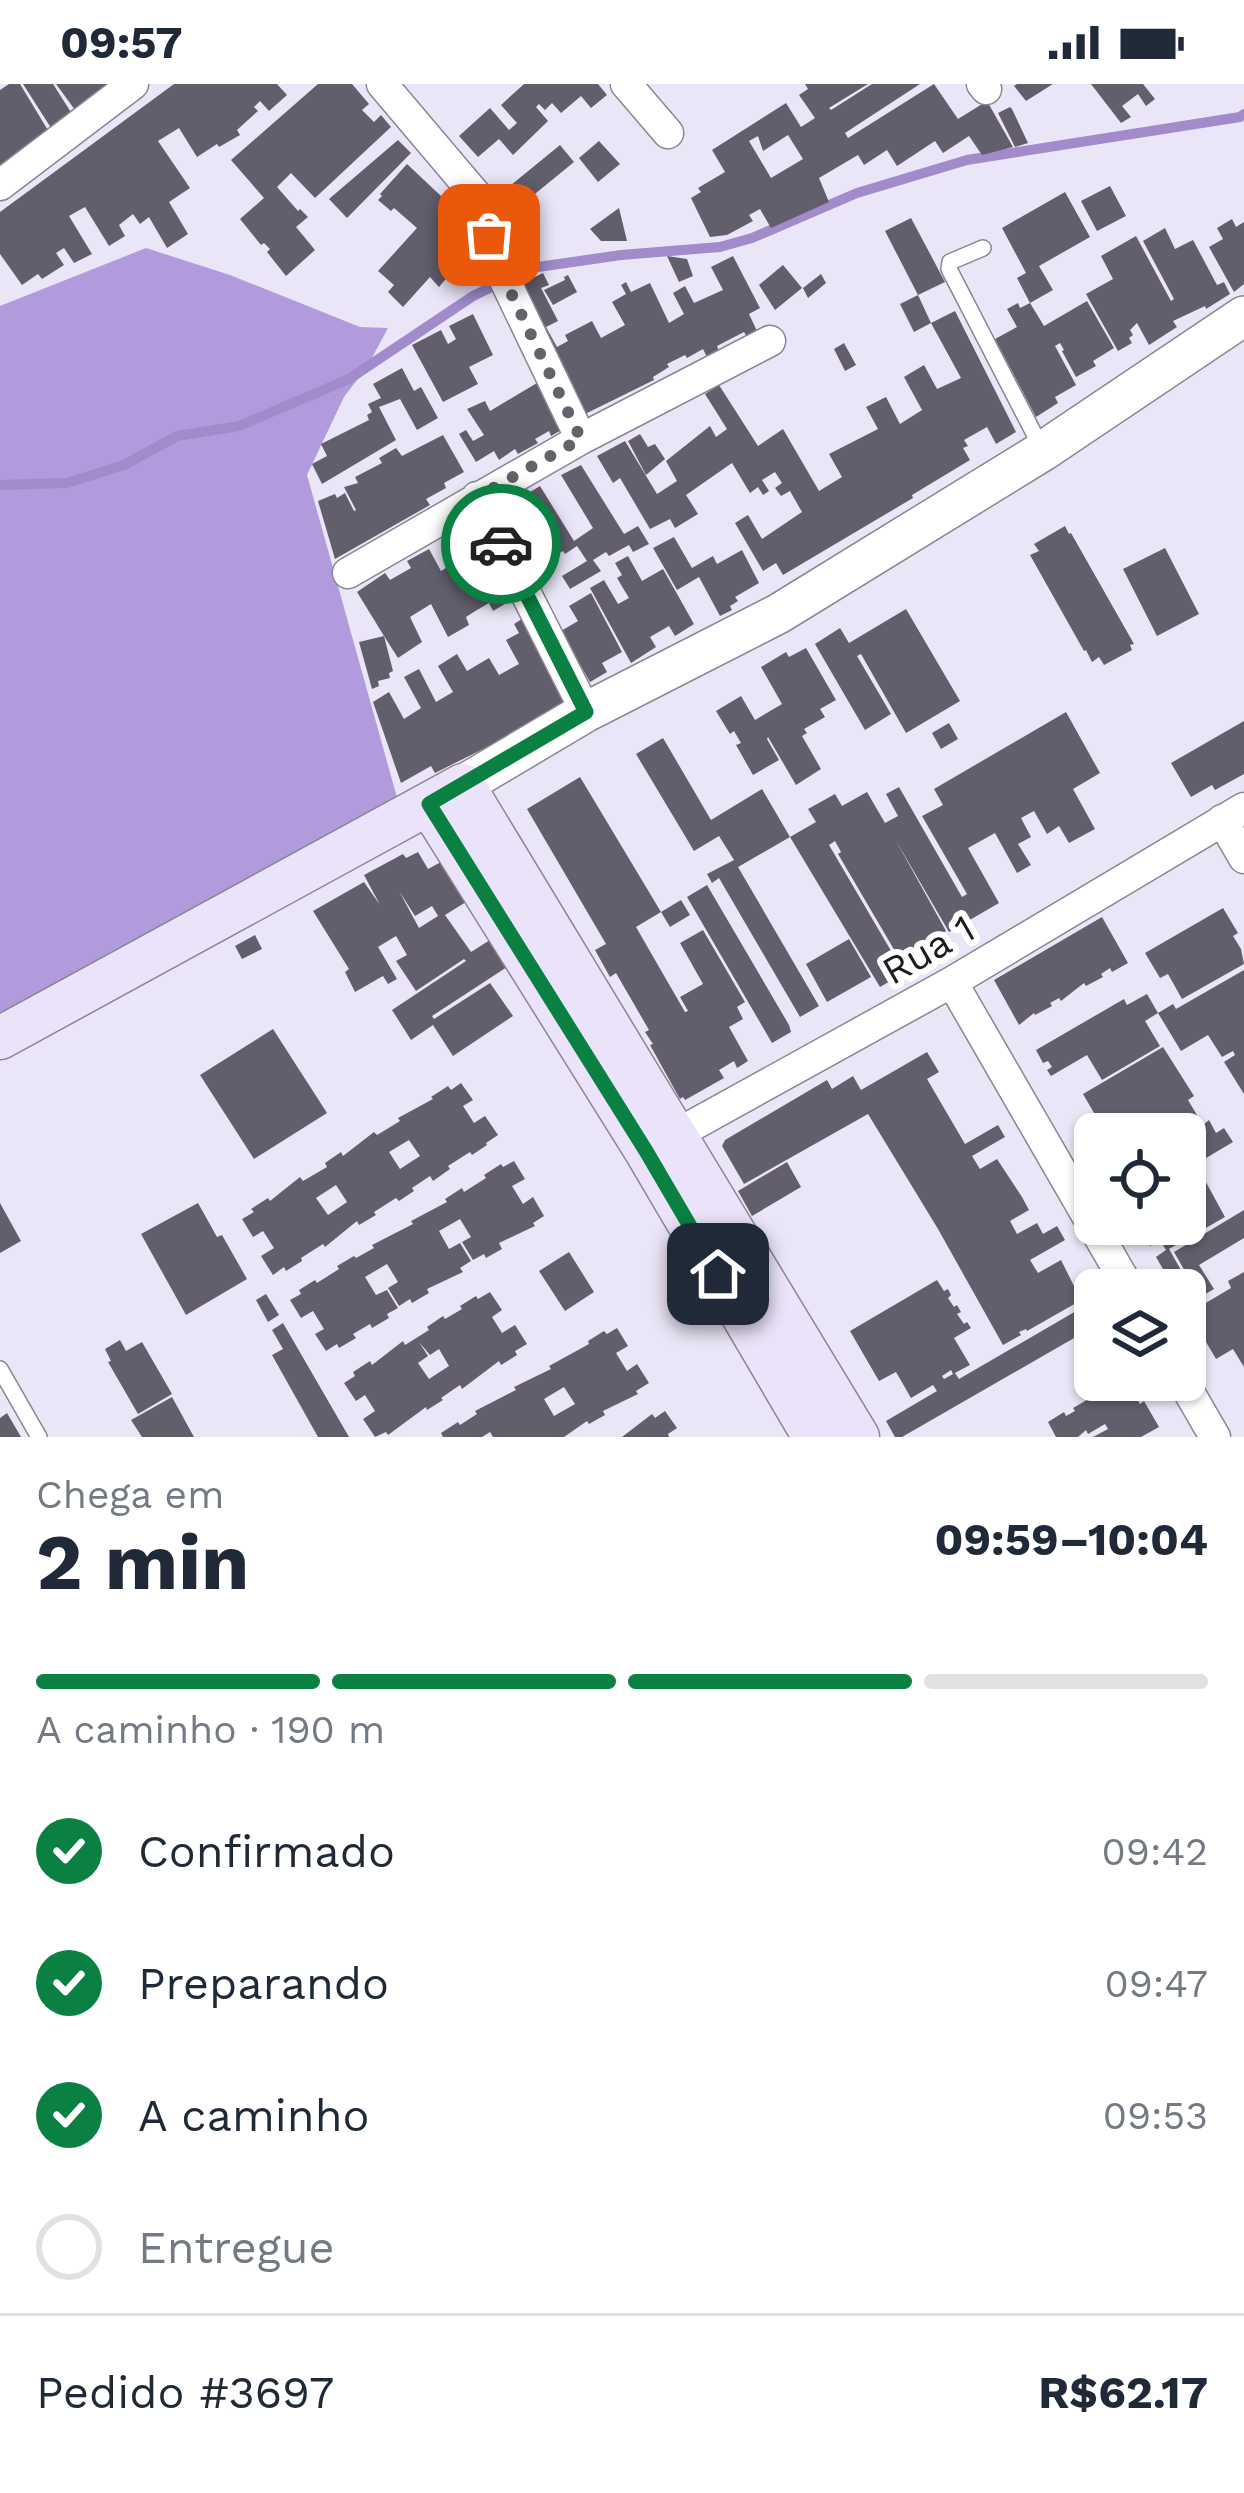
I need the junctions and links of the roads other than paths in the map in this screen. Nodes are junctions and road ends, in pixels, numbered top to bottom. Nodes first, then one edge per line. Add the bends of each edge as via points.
1 (133, 84) edge
2 (382, 84) edge
3 (626, 84) edge
4 (668, 133) dead end
5 (0, 185) edge
6 (983, 248) dead end
7 (1244, 316) edge
8 (770, 341) dead end
9 (581, 439) junction
10 (1043, 452) junction
11 (477, 497) junction
12 (348, 573) dead end
13 (586, 712) junction
14 (446, 795) junction
15 (1233, 814) edge
16 (1244, 858) edge
17 (952, 982) junction
18 (0, 1038) edge
19 (661, 1143) junction
20 (1118, 1269) edge
21 (0, 1369) edge
22 (1194, 1401) edge
23 (39, 1437) edge
24 (814, 1437) edge
25 (858, 1437) edge
26 (1215, 1437) edge

1 - 5 street
2 - 9 street via 481,201 508,289
3 - 4 street
6 - 10 lane via 950,268
7 - 10 street
8 - 9 street
9 - 11 street
10 - 13 street via 778,614
11 - 12 street
11 - 13 street
13 - 14 street
14 - 18 main road
14 - 19 main road
15 - 16 street
15 - 17 street, Rua 1
17 - 19 street, Rua 1
17 - 20 street
19 - 24 main road
19 - 25 main road
21 - 23 lane
22 - 26 street

